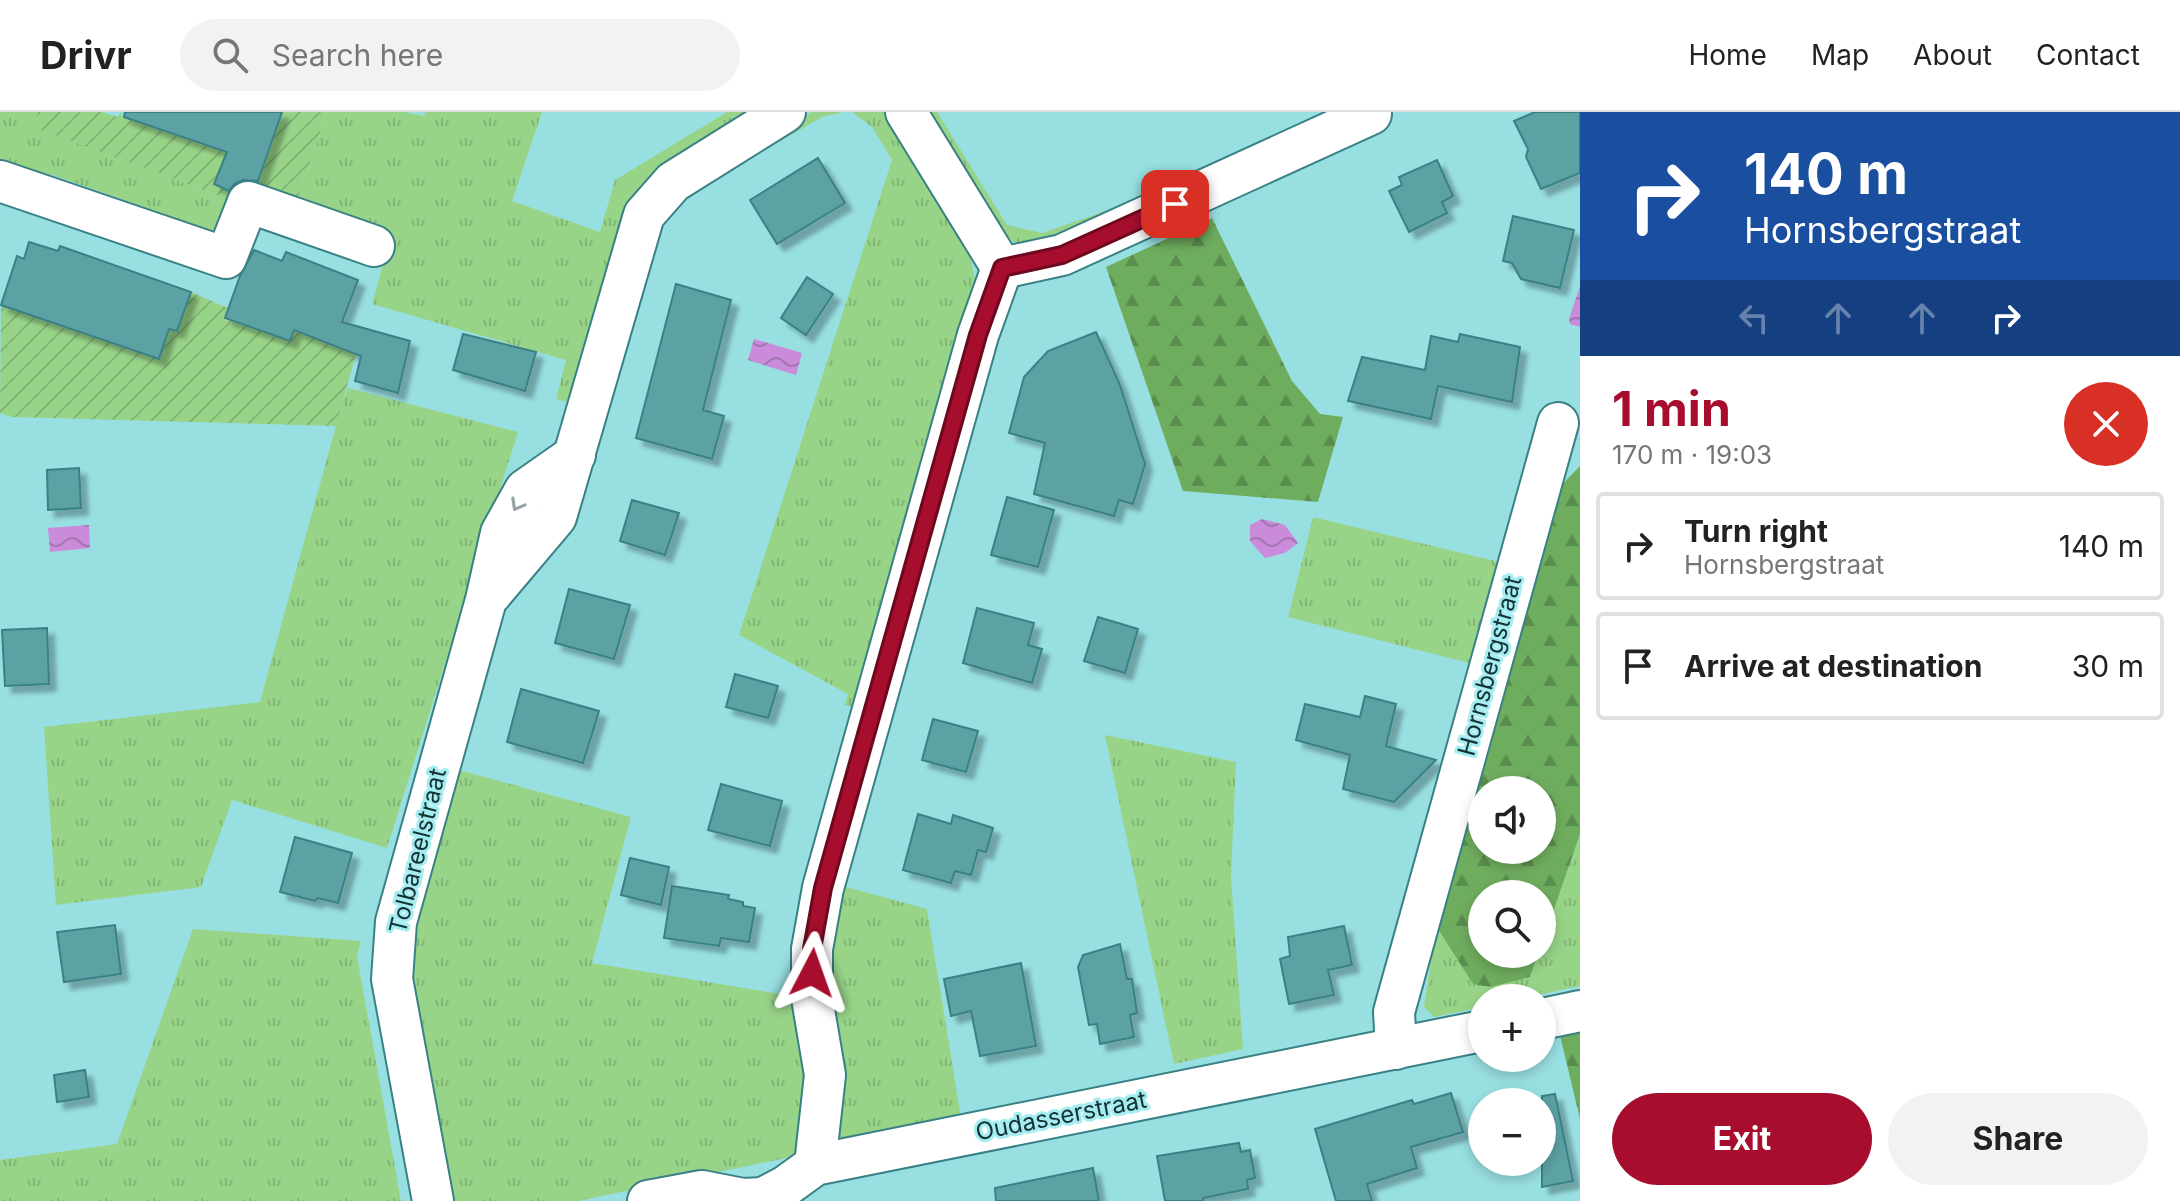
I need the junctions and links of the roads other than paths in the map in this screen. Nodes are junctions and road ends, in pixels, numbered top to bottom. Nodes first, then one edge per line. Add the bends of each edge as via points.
1 (785, 112) edge
2 (906, 112) edge
3 (1371, 114) dead end
4 (0, 181) edge
5 (374, 246) dead end
6 (1002, 268) junction
7 (1558, 423) dead end
8 (1580, 1011) edge
9 (1556, 1016) edge
10 (1468, 1034) edge
11 (1396, 1049) junction
12 (815, 1165) junction
13 (762, 1200) edge
14 (433, 1201) edge
15 (648, 1201) edge

1 - 14 street, Tolbareelstraat via 673,182 644,215 556,517 486,600 396,922 392,979
2 - 6 street
3 - 6 street via 1062,255
4 - 5 street via 226,258 248,202
6 - 12 street via 978,335 823,888 812,949 812,998 825,1075
7 - 11 street, Hornsbergstraat via 1394,1012
8 - 9 street
10 - 11 street, Oudasserstraat
11 - 12 street, Oudasserstraat
12 - 13 street, Oudasserstraat
13 - 15 street, Oudasserstraat via 702,1191

